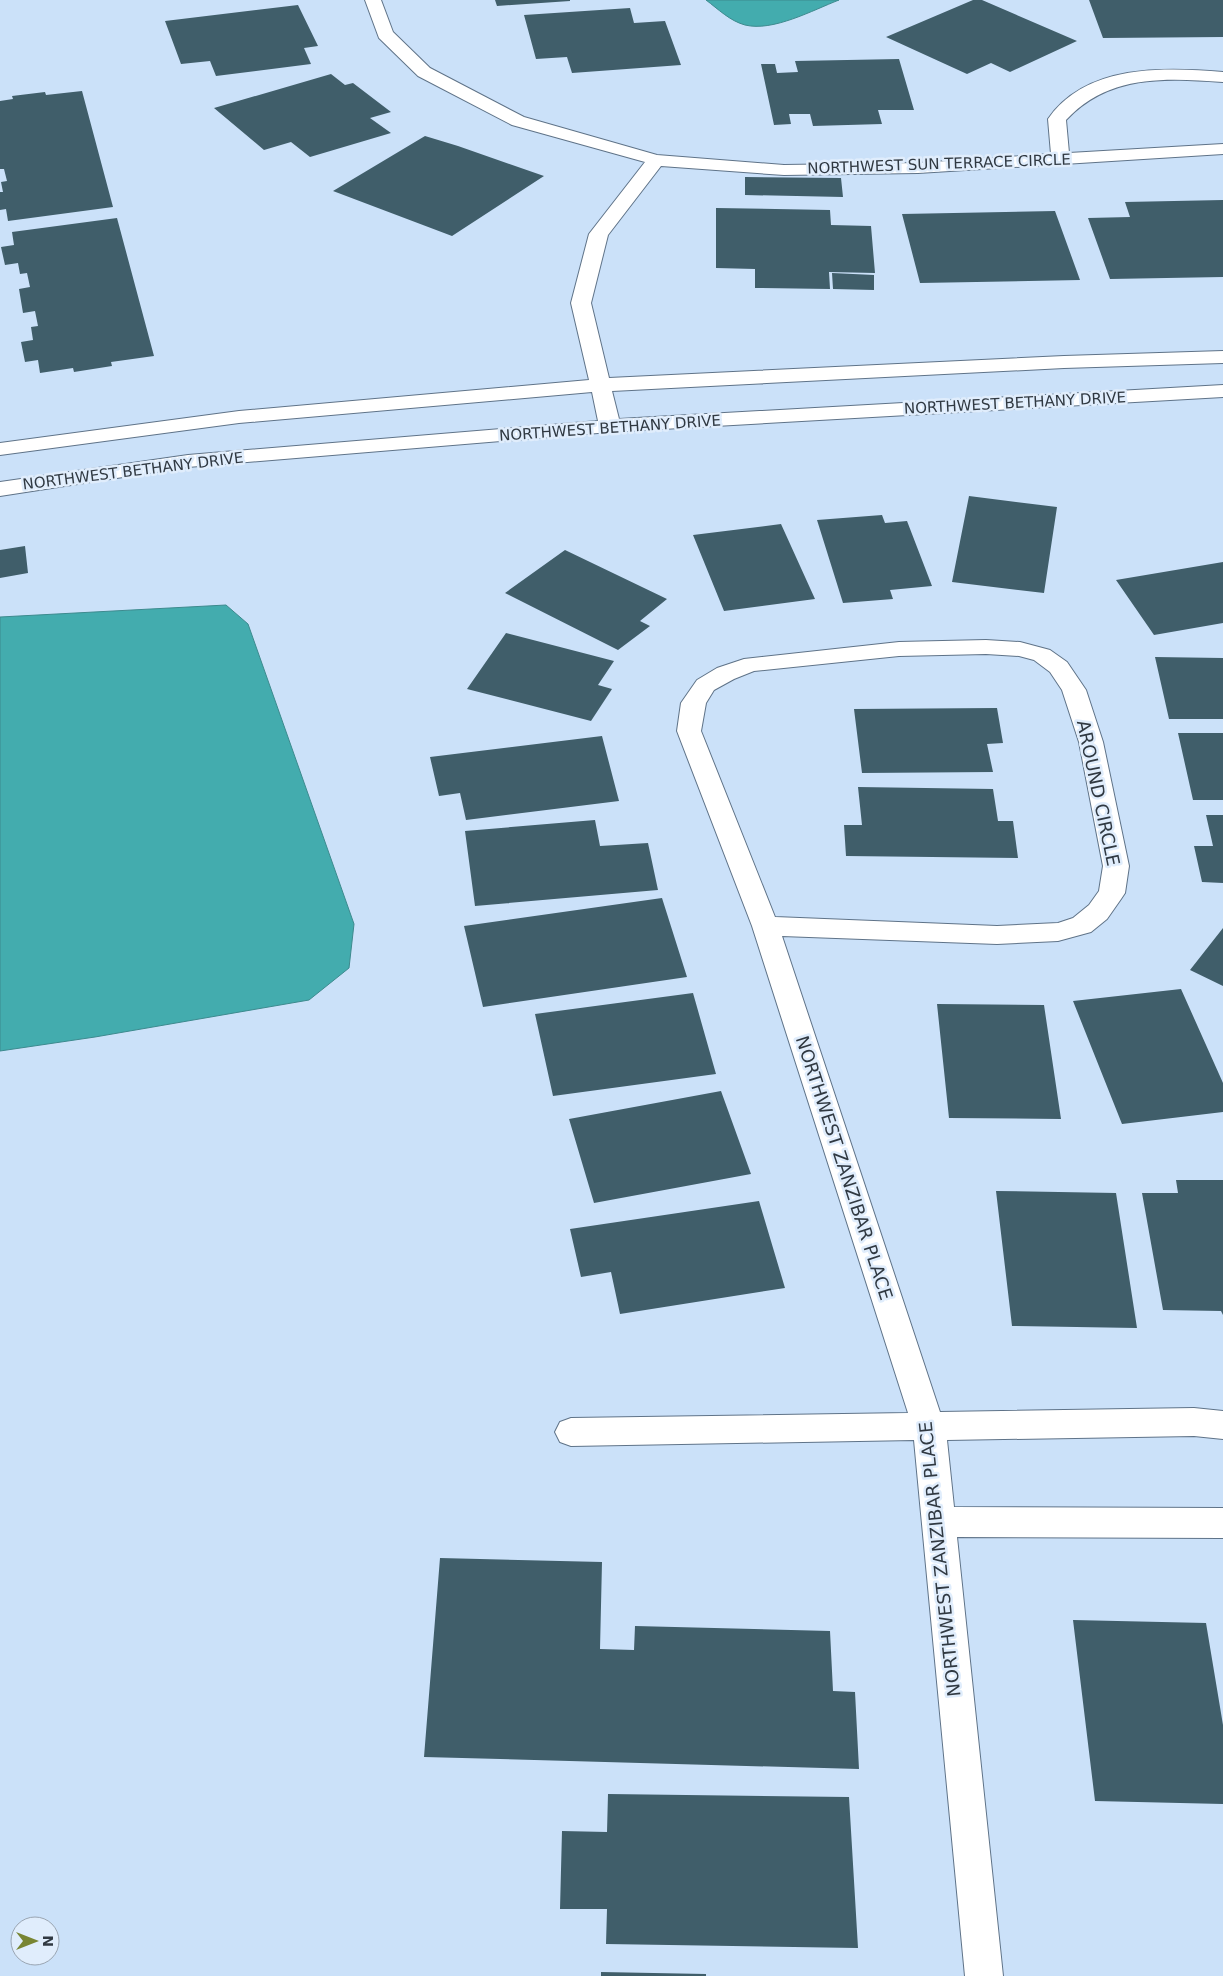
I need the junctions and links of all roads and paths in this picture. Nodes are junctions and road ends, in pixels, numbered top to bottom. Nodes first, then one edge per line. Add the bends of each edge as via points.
1 (373, 0) edge
2 (1223, 77) edge
3 (1223, 149) edge
4 (1061, 159) junction
5 (656, 160) junction
6 (1223, 357) edge
7 (600, 385) junction
8 (1223, 391) edge
9 (610, 426) junction
10 (0, 449) edge
11 (0, 489) edge
12 (765, 926) junction
13 (1223, 1425) edge
14 (929, 1427) junction
15 (571, 1432) dead end
16 (938, 1522) junction
17 (1223, 1523) edge
18 (984, 1976) edge

1 - 5 street, NORTHWEST SUN TERRACE CIRCLE via 385,34 424,72 518,121
2 - 4 street via 1146,76 1121,80 1080,96 1057,119
3 - 4 street, NORTHWEST SUN TERRACE CIRCLE
4 - 5 street, NORTHWEST SUN TERRACE CIRCLE via 918,168 784,170
5 - 7 street via 599,234 581,303
6 - 7 street
7 - 9 street
7 - 10 street via 239,417
8 - 9 street, NORTHWEST BETHANY DRIVE
9 - 11 street, NORTHWEST BETHANY DRIVE via 188,461
12 - 12 street, AROUND CIRCLE via 997,935 1058,932 1082,925 1098,912 1112,893 1116,866 1091,742 1074,690 1059,667 1042,655 1020,649 899,649 752,664 707,683 694,698 689,714 689,731
12 - 14 street, NORTHWEST ZANZIBAR PLACE
13 - 14 street via 1194,1422
14 - 15 street
14 - 16 street, NORTHWEST ZANZIBAR PLACE
16 - 17 street
16 - 18 street, NORTHWEST ZANZIBAR PLACE

